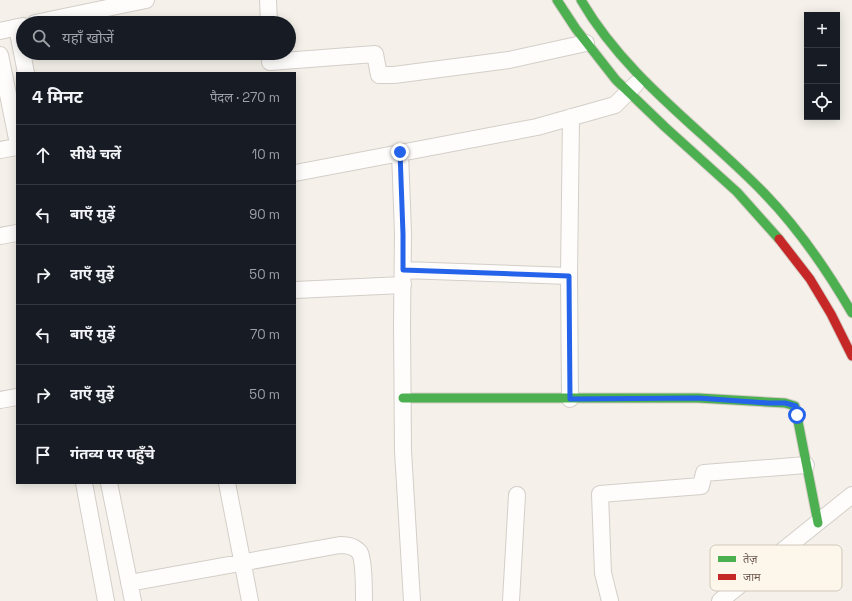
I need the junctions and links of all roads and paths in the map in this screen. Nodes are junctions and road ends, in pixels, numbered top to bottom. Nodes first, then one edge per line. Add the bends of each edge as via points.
1 (146, 0) edge
2 (268, 0) edge
3 (558, 0) edge
4 (582, 0) edge
5 (116, 3) edge
6 (63, 16) edge
7 (269, 16) edge
8 (16, 27) edge
9 (0, 31) edge
10 (586, 43) junction
11 (0, 55) edge
12 (24, 60) edge
13 (270, 63) edge
14 (26, 72) edge
15 (642, 78) junction
16 (628, 92) junction
17 (571, 117) junction
18 (16, 134) edge
19 (16, 147) edge
20 (0, 150) edge
21 (400, 152) junction
22 (296, 173) edge
23 (16, 233) edge
24 (0, 236) edge
25 (569, 276) junction
26 (403, 278) junction
27 (296, 290) edge
28 (852, 313) edge
29 (852, 356) edge
30 (16, 397) edge
31 (403, 398) junction
32 (570, 399) junction
33 (0, 400) edge
34 (806, 465) junction
35 (84, 484) edge
36 (109, 484) edge
37 (227, 484) edge
38 (517, 495) dead end
39 (852, 495) edge
40 (818, 523) junction
41 (790, 545) edge
42 (242, 562) junction
43 (129, 583) junction
44 (733, 591) edge
45 (106, 601) edge
46 (133, 601) edge
47 (250, 601) edge
48 (364, 601) edge
49 (412, 601) edge
50 (511, 601) edge
51 (610, 601) edge
52 (720, 601) edge

1 - 5 street
2 - 7 street
3 - 10 main road
4 - 15 main road via 605,37
5 - 6 street
8 - 9 street
10 - 13 street via 509,60 394,75 380,75 375,54
10 - 16 main road
11 - 18 street
12 - 14 street
15 - 16 street
15 - 28 main road via 790,221 837,287
16 - 17 street via 615,105
16 - 29 main road via 737,192 775,234 810,279
17 - 21 street via 537,127
17 - 25 street
19 - 20 street
21 - 22 street
21 - 26 street
23 - 24 street
25 - 26 street
25 - 32 street
26 - 27 street
26 - 31 street
30 - 33 street
31 - 32 main road
31 - 49 street
32 - 34 main road via 698,398 785,403 796,406
34 - 40 main road
34 - 51 street via 704,473 702,486 600,494 603,573
35 - 45 street
36 - 43 street
37 - 42 street
38 - 50 street
39 - 40 street
40 - 41 street
42 - 43 street
42 - 47 street
42 - 48 street via 351,545 360,553
43 - 46 street
44 - 52 street

